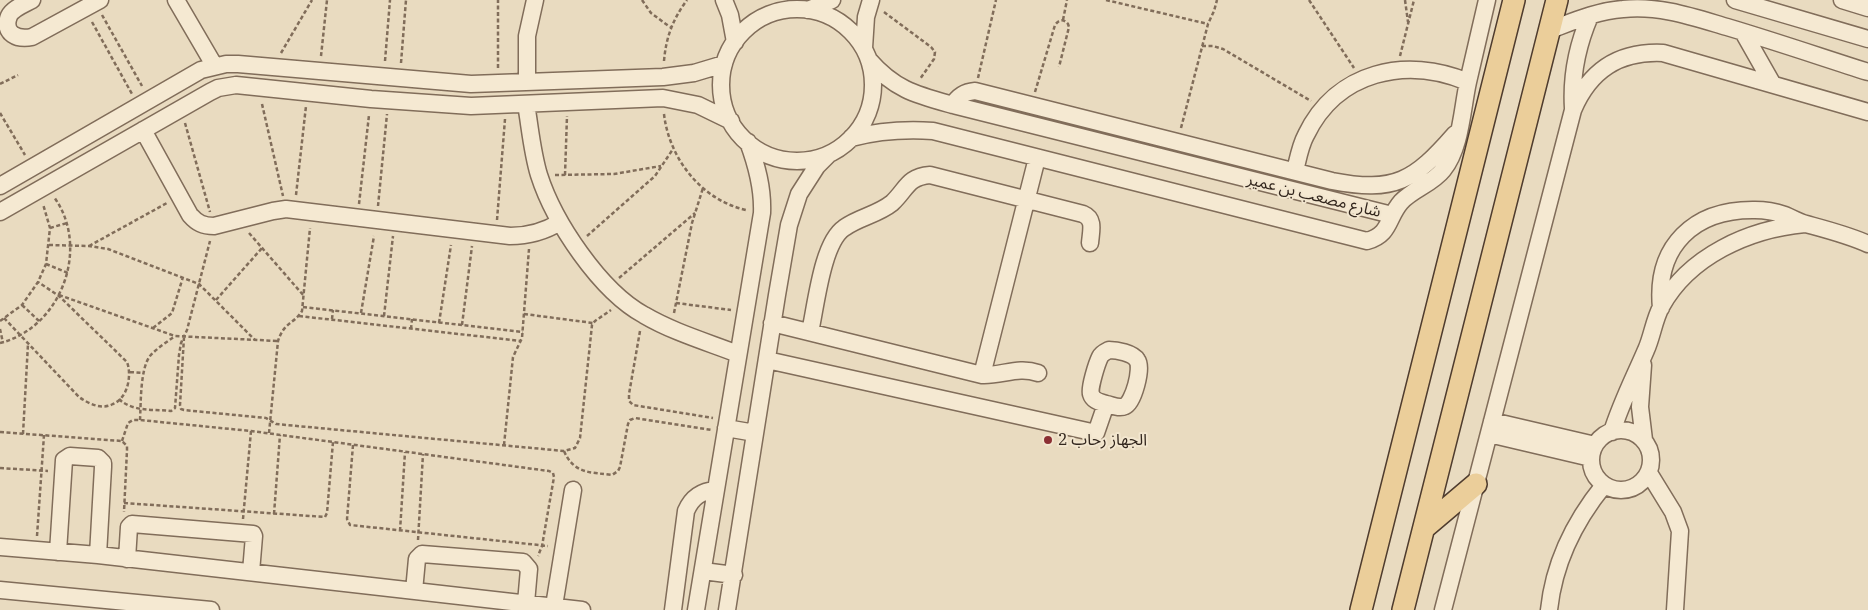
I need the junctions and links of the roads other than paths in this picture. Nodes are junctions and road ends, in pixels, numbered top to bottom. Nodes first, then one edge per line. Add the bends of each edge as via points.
1 (32, 0) edge
2 (176, 0) edge
3 (535, 0) edge
4 (724, 0) edge
5 (770, 0) edge
6 (832, 0) edge
7 (1487, 0) edge
8 (1514, 0) edge
9 (1557, 0) edge
10 (1735, 0) edge
11 (1842, 0) edge
12 (871, 1) edge
13 (93, 4) edge
14 (1636, 4) edge
15 (1868, 8) edge
16 (790, 10) junction
17 (808, 10) junction
18 (1590, 16) junction
19 (1550, 30) junction
20 (1743, 32) junction
21 (1868, 40) edge
22 (735, 42) junction
23 (867, 54) junction
24 (724, 64) junction
25 (214, 66) junction
26 (1868, 72) edge
27 (354, 74) junction
28 (527, 82) junction
29 (1468, 82) junction
30 (1772, 83) junction
31 (351, 97) junction
32 (526, 104) junction
33 (953, 105) junction
34 (1573, 110) junction
35 (1868, 112) edge
36 (731, 121) junction
37 (143, 130) junction
38 (1458, 130) junction
39 (851, 138) junction
40 (748, 142) junction
41 (828, 154) junction
42 (1038, 158) junction
43 (1295, 171) junction
44 (0, 186) edge
45 (1027, 200) junction
46 (0, 212) edge
47 (1392, 215) junction
48 (560, 222) junction
49 (1805, 224) junction
50 (1090, 243) dead end
51 (1868, 244) edge
52 (749, 292) junction
53 (777, 296) junction
54 (1661, 308) junction
55 (772, 323) junction
56 (810, 332) junction
57 (1646, 351) junction
58 (738, 354) junction
59 (767, 360) junction
60 (1038, 373) dead end
61 (982, 375) junction
62 (1106, 404) dead end
63 (726, 427) junction
64 (1491, 428) junction
65 (1612, 432) junction
66 (755, 433) junction
67 (1644, 440) junction
68 (1593, 451) junction
69 (1649, 473) junction
70 (1476, 484) junction
71 (1604, 485) junction
72 (573, 490) dead end
73 (716, 490) junction
74 (1424, 528) junction
75 (0, 547) edge
76 (58, 552) junction
77 (98, 555) junction
78 (127, 559) junction
79 (703, 571) junction
80 (251, 572) junction
81 (734, 575) junction
82 (0, 590) edge
83 (414, 590) junction
84 (526, 603) junction
85 (554, 606) junction
86 (210, 610) edge
87 (582, 610) edge
88 (673, 610) edge
89 (696, 610) edge
90 (727, 610) edge
91 (1361, 610) edge
92 (1403, 610) edge
93 (1443, 610) edge
94 (1549, 610) edge
95 (1675, 610) edge

1 - 13 street via 10,15 8,25 12,35 22,39 32,37
2 - 25 street
3 - 28 street via 528,36
4 - 22 street
5 - 16 street
6 - 17 street
7 - 29 street
8 - 91 main road
9 - 19 main road
10 - 21 street
11 - 15 street
12 - 23 street via 864,32
14 - 18 street
14 - 20 street
16 - 17 street
16 - 22 street via 764,16
17 - 23 street via 822,13 846,27
18 - 19 street
18 - 34 street via 1575,62
19 - 74 main road
20 - 26 street
20 - 30 street
22 - 24 street
23 - 33 street, شارع مصعب بن عمير via 888,79 910,93
23 - 39 street via 873,88 871,102 863,122
24 - 28 street via 694,73 663,76
24 - 36 street via 721,88
25 - 27 street via 226,64
25 - 44 street via 201,70
27 - 28 street via 471,84
27 - 31 street
29 - 38 street
29 - 43 street via 1450,74 1414,69 1396,70 1362,80 1324,108 1306,135
30 - 34 street via 1678,56 1649,52 1608,65 1586,85
30 - 35 street
31 - 32 street via 470,106
31 - 37 street via 236,85 218,88
32 - 36 street via 663,98 698,105
32 - 48 street via 539,174
33 - 43 street via 961,94 975,91
33 - 47 street, شارع مصعب بن عمير
34 - 64 street
36 - 40 street
37 - 46 street
37 - 48 street via 196,222 204,226 290,210 523,236
38 - 43 street via 1434,158 1408,178 1359,186
38 - 47 street via 1455,148 1443,170 1402,201
39 - 41 street
39 - 42 street, شارع مصعب بن عمير via 883,131 925,130
40 - 41 street via 772,156 786,159
40 - 52 street via 758,170 762,199
41 - 53 street via 807,180 793,209
42 - 45 street
42 - 47 street, شارع مصعب بن عمير via 1358,240 1376,238 1384,232
45 - 50 street via 1087,216 1092,223
45 - 56 street via 930,174 911,180 892,202 876,214 844,228 833,239
45 - 61 street
48 - 58 street via 575,246 624,301 643,315 672,329
49 - 51 street
49 - 54 street via 1770,229 1722,248 1694,268 1670,293
49 - 54 street via 1784,215 1756,210 1727,213 1690,227 1674,246 1664,269 1659,294
52 - 53 street
52 - 58 street
53 - 55 street
54 - 57 street
55 - 56 street
55 - 59 street
56 - 61 street
57 - 65 street
57 - 67 street via 1640,390
58 - 63 street
59 - 62 street via 1096,433
59 - 66 street
60 - 61 street via 1022,369 1000,375
63 - 66 street
63 - 73 street
64 - 68 street
64 - 70 street
65 - 67 street via 1629,431
65 - 68 street via 1604,435
66 - 81 street
67 - 69 street via 1651,455
68 - 71 street via 1594,473
69 - 71 street via 1637,486 1629,489
69 - 95 street via 1680,530
70 - 74 main road
70 - 93 street
71 - 94 street via 1567,540 1554,579
72 - 85 street
73 - 79 street
73 - 88 street via 697,495 686,511
74 - 92 main road
75 - 76 street
76 - 77 street
76 - 77 street via 64,460 70,456 98,458 103,463
77 - 78 street
78 - 80 street
78 - 80 street via 129,527 132,524 242,533 254,535
79 - 81 street
79 - 89 street
80 - 83 street
81 - 90 street
82 - 86 street
83 - 84 street
83 - 84 street via 416,559 422,554 523,562 529,573
84 - 85 street
85 - 87 street

